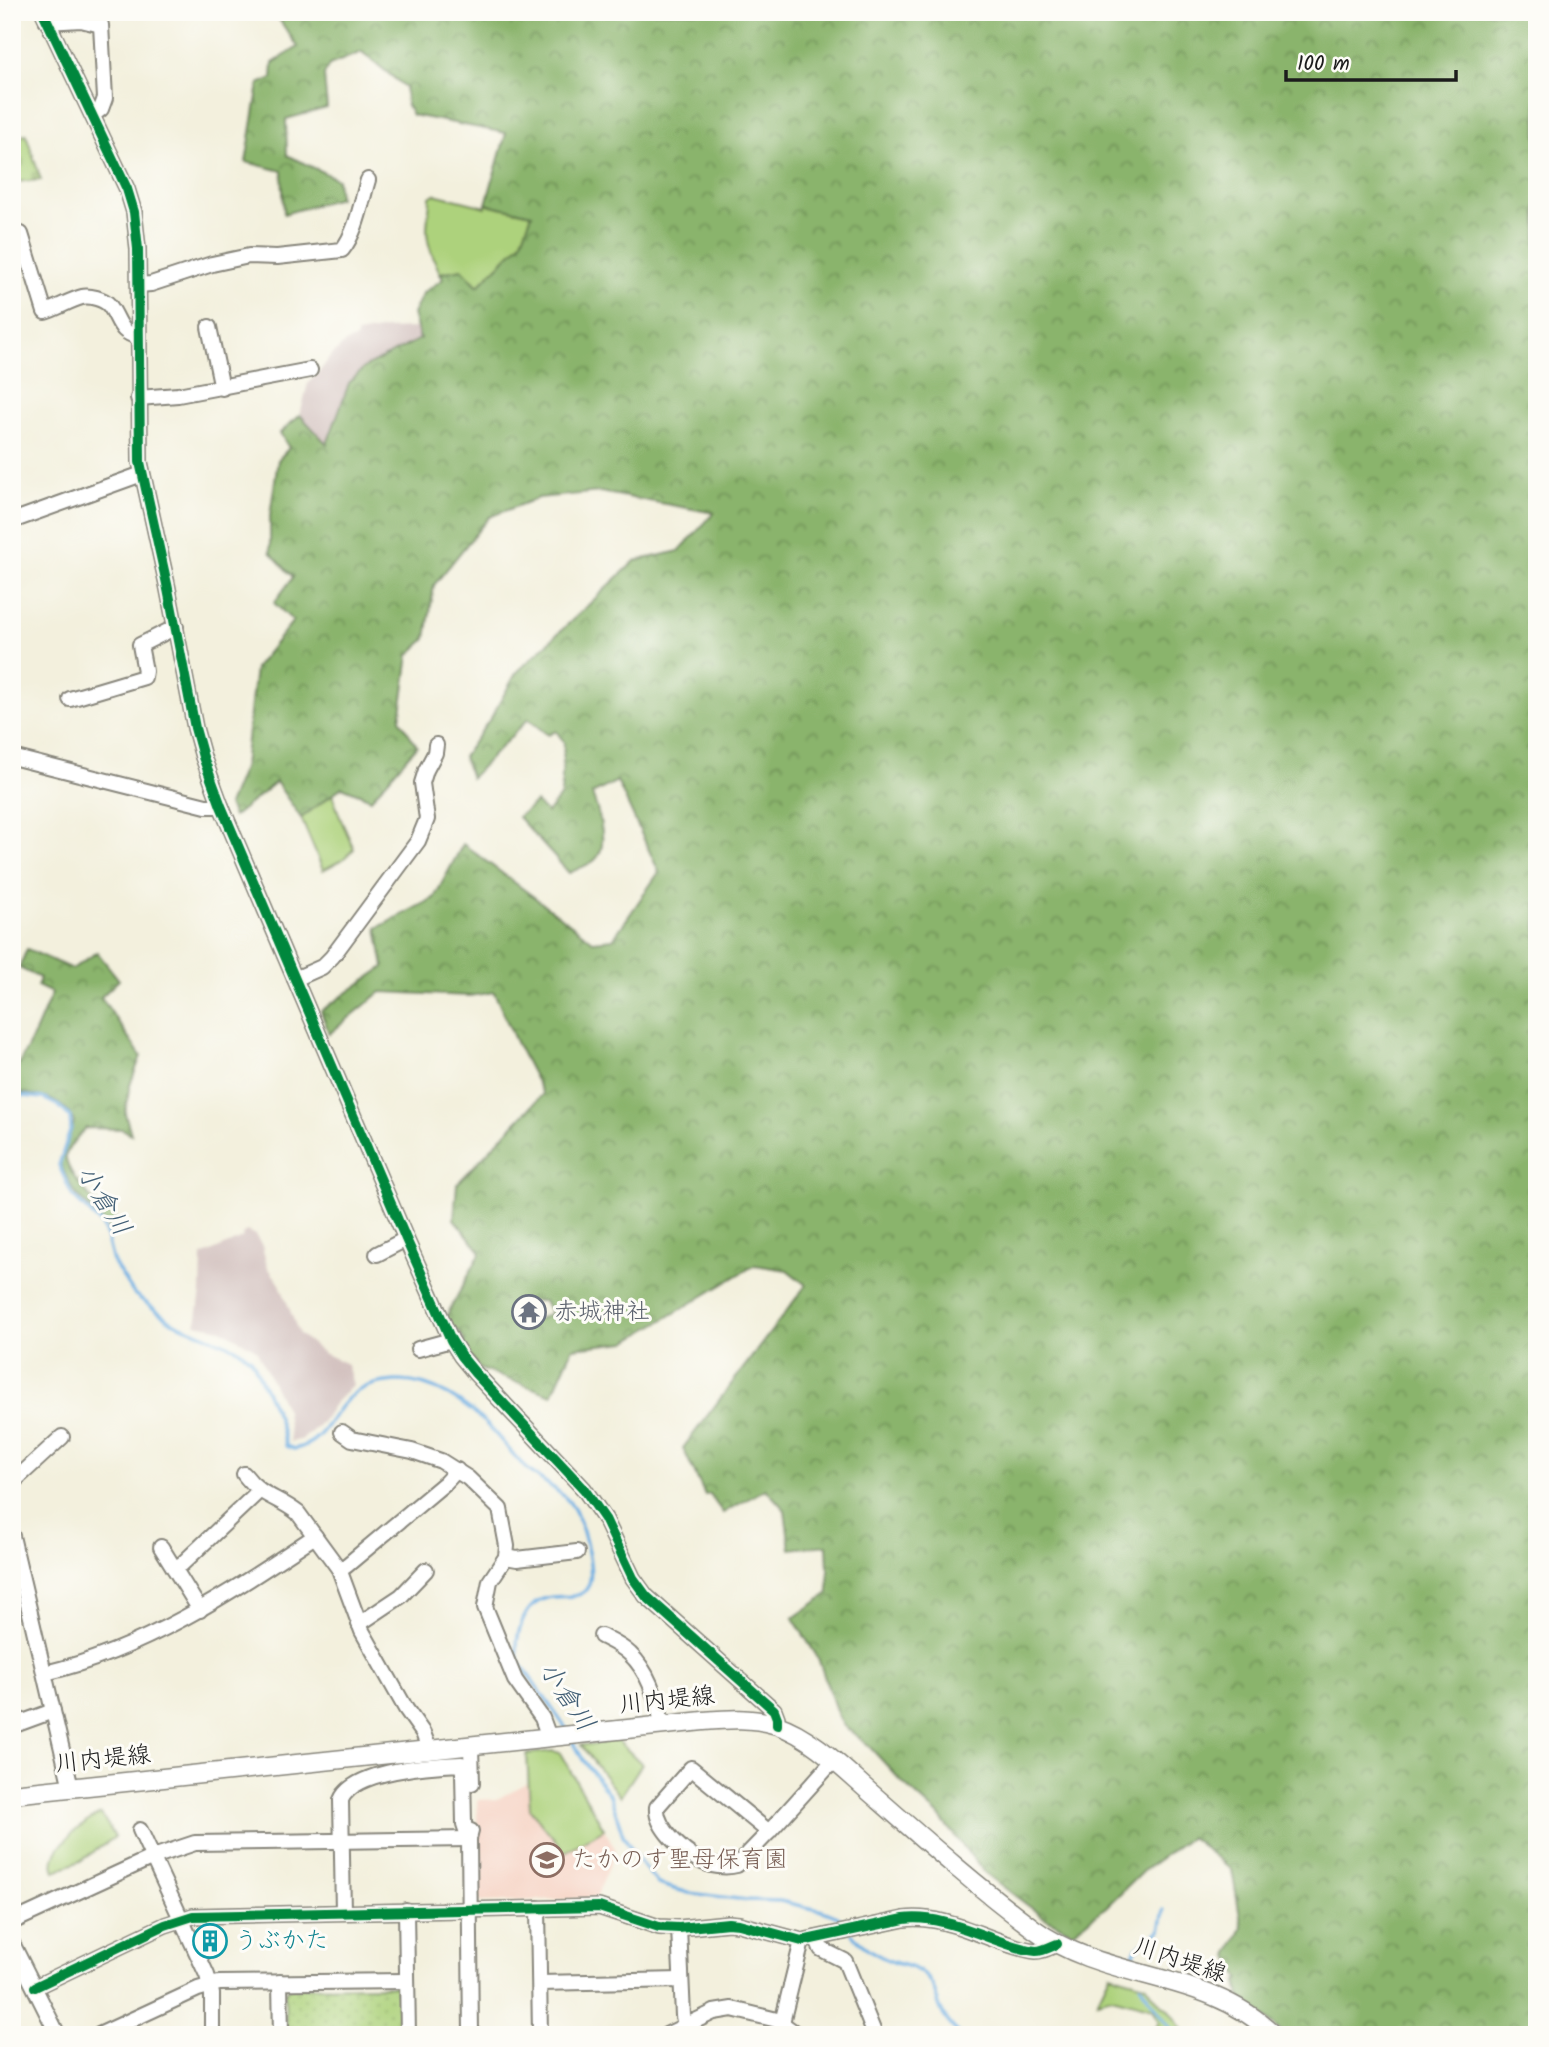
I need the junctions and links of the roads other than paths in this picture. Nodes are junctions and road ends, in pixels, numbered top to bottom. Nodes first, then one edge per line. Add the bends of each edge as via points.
1 (45, 17) edge
2 (93, 115) junction
3 (368, 180) dead end
4 (22, 234) dead end
5 (139, 285) junction
6 (209, 327) dead end
7 (139, 337) junction
8 (310, 370) dead end
9 (222, 388) junction
10 (138, 398) junction
11 (142, 474) junction
12 (12, 521) edge
13 (176, 627) junction
14 (70, 699) dead end
15 (436, 745) dead end
16 (12, 757) edge
17 (221, 806) junction
18 (295, 979) junction
19 (406, 1239) junction
20 (377, 1254) dead end
21 (451, 1340) junction
22 (418, 1349) dead end
23 (342, 1432) dead end
24 (62, 1437) dead end
25 (457, 1470) junction
26 (244, 1474) dead end
27 (12, 1483) edge
28 (259, 1491) junction
29 (12, 1536) edge
30 (315, 1536) junction
31 (161, 1547) dead end
32 (577, 1552) dead end
33 (506, 1557) junction
34 (174, 1568) junction
35 (339, 1569) junction
36 (426, 1570) dead end
37 (200, 1610) junction
38 (359, 1624) junction
39 (601, 1636) dead end
40 (45, 1673) junction
41 (53, 1711) junction
42 (663, 1725) junction
43 (777, 1725) junction
44 (12, 1726) edge
45 (563, 1735) junction
46 (471, 1746) junction
47 (430, 1751) junction
48 (833, 1761) junction
49 (71, 1788) junction
50 (12, 1794) edge
51 (140, 1830) dead end
52 (769, 1832) junction
53 (469, 1839) junction
54 (341, 1841) junction
55 (153, 1857) junction
56 (538, 1908) junction
57 (469, 1909) junction
58 (406, 1910) junction
59 (343, 1912) junction
60 (181, 1919) junction
61 (12, 1922) edge
62 (679, 1928) junction
63 (809, 1940) junction
64 (12, 1943) edge
65 (1057, 1944) junction
66 (681, 1980) junction
67 (407, 1981) junction
68 (280, 1982) junction
69 (540, 1983) junction
70 (210, 1985) junction
71 (35, 1987) junction
72 (685, 2025) junction
73 (780, 2029) edge
74 (58, 2035) edge
75 (99, 2035) edge
76 (212, 2035) edge
77 (281, 2035) edge
78 (408, 2035) edge
79 (471, 2035) edge
80 (540, 2035) edge
81 (666, 2035) edge
82 (798, 2035) edge
83 (875, 2035) edge
84 (1274, 2035) edge

1 - 2 street
1 - 2 street via 101,25 105,98
2 - 5 street via 131,201
3 - 5 street via 353,230 341,250 249,256
4 - 7 street via 45,312 91,297 109,305 124,330
5 - 7 street
6 - 9 street
7 - 10 street
8 - 9 street
9 - 10 street
10 - 11 street
11 - 12 street
11 - 13 street
13 - 14 street via 139,645 144,677
13 - 17 street via 199,743
15 - 18 street via 422,783 427,819 418,841 332,957
16 - 17 street
17 - 18 street
18 - 19 street
19 - 20 street
19 - 21 street
21 - 22 street
21 - 43 street via 466,1363 591,1498 646,1596 774,1710
23 - 25 street via 352,1439 429,1456
24 - 27 street
25 - 33 street via 503,1514
25 - 35 street
26 - 28 street
28 - 30 street via 291,1507
28 - 34 street
29 - 40 street
30 - 35 street
30 - 37 street
31 - 34 street
32 - 33 street
33 - 45 street via 488,1586 486,1613 514,1680 542,1718
34 - 37 street
35 - 38 street
36 - 38 street via 401,1596
37 - 40 street via 106,1655
38 - 47 street
39 - 42 street via 625,1650 650,1682
40 - 41 street
41 - 44 street
41 - 49 street
42 - 43 main road, 川内堤線 via 741,1719
42 - 45 main road, 川内堤線
43 - 48 main road, 川内堤線
45 - 46 main road, 川内堤線
46 - 47 main road, 川内堤線
46 - 53 street via 473,1822
47 - 49 main road, 川内堤線
48 - 52 street
48 - 65 main road, 川内堤線 via 953,1865
49 - 50 main road, 川内堤線
51 - 55 street
52 - 52 street via 737,1865 702,1863 665,1832 657,1807 691,1768
53 - 54 street
53 - 54 street via 461,1764 384,1772 348,1789 341,1800
53 - 57 street
54 - 55 street via 195,1843
54 - 59 street
55 - 60 street
55 - 61 street
56 - 57 street
56 - 62 street via 600,1907 650,1925
56 - 69 street
57 - 58 street
57 - 79 street
58 - 59 street
58 - 67 street
59 - 60 street
60 - 70 street
60 - 71 street
62 - 63 street via 739,1924
62 - 66 street
63 - 65 street via 919,1917 1035,1951
63 - 73 street
63 - 83 street via 845,1961
64 - 71 street
65 - 84 main road, 川内堤線 via 1094,1960 1216,1996
66 - 69 street
66 - 72 street
67 - 68 street
67 - 78 street
68 - 70 street
68 - 77 street
69 - 80 street
70 - 75 street
70 - 76 street
71 - 74 street
72 - 73 street via 732,2009 772,2019
72 - 81 street
73 - 82 street

